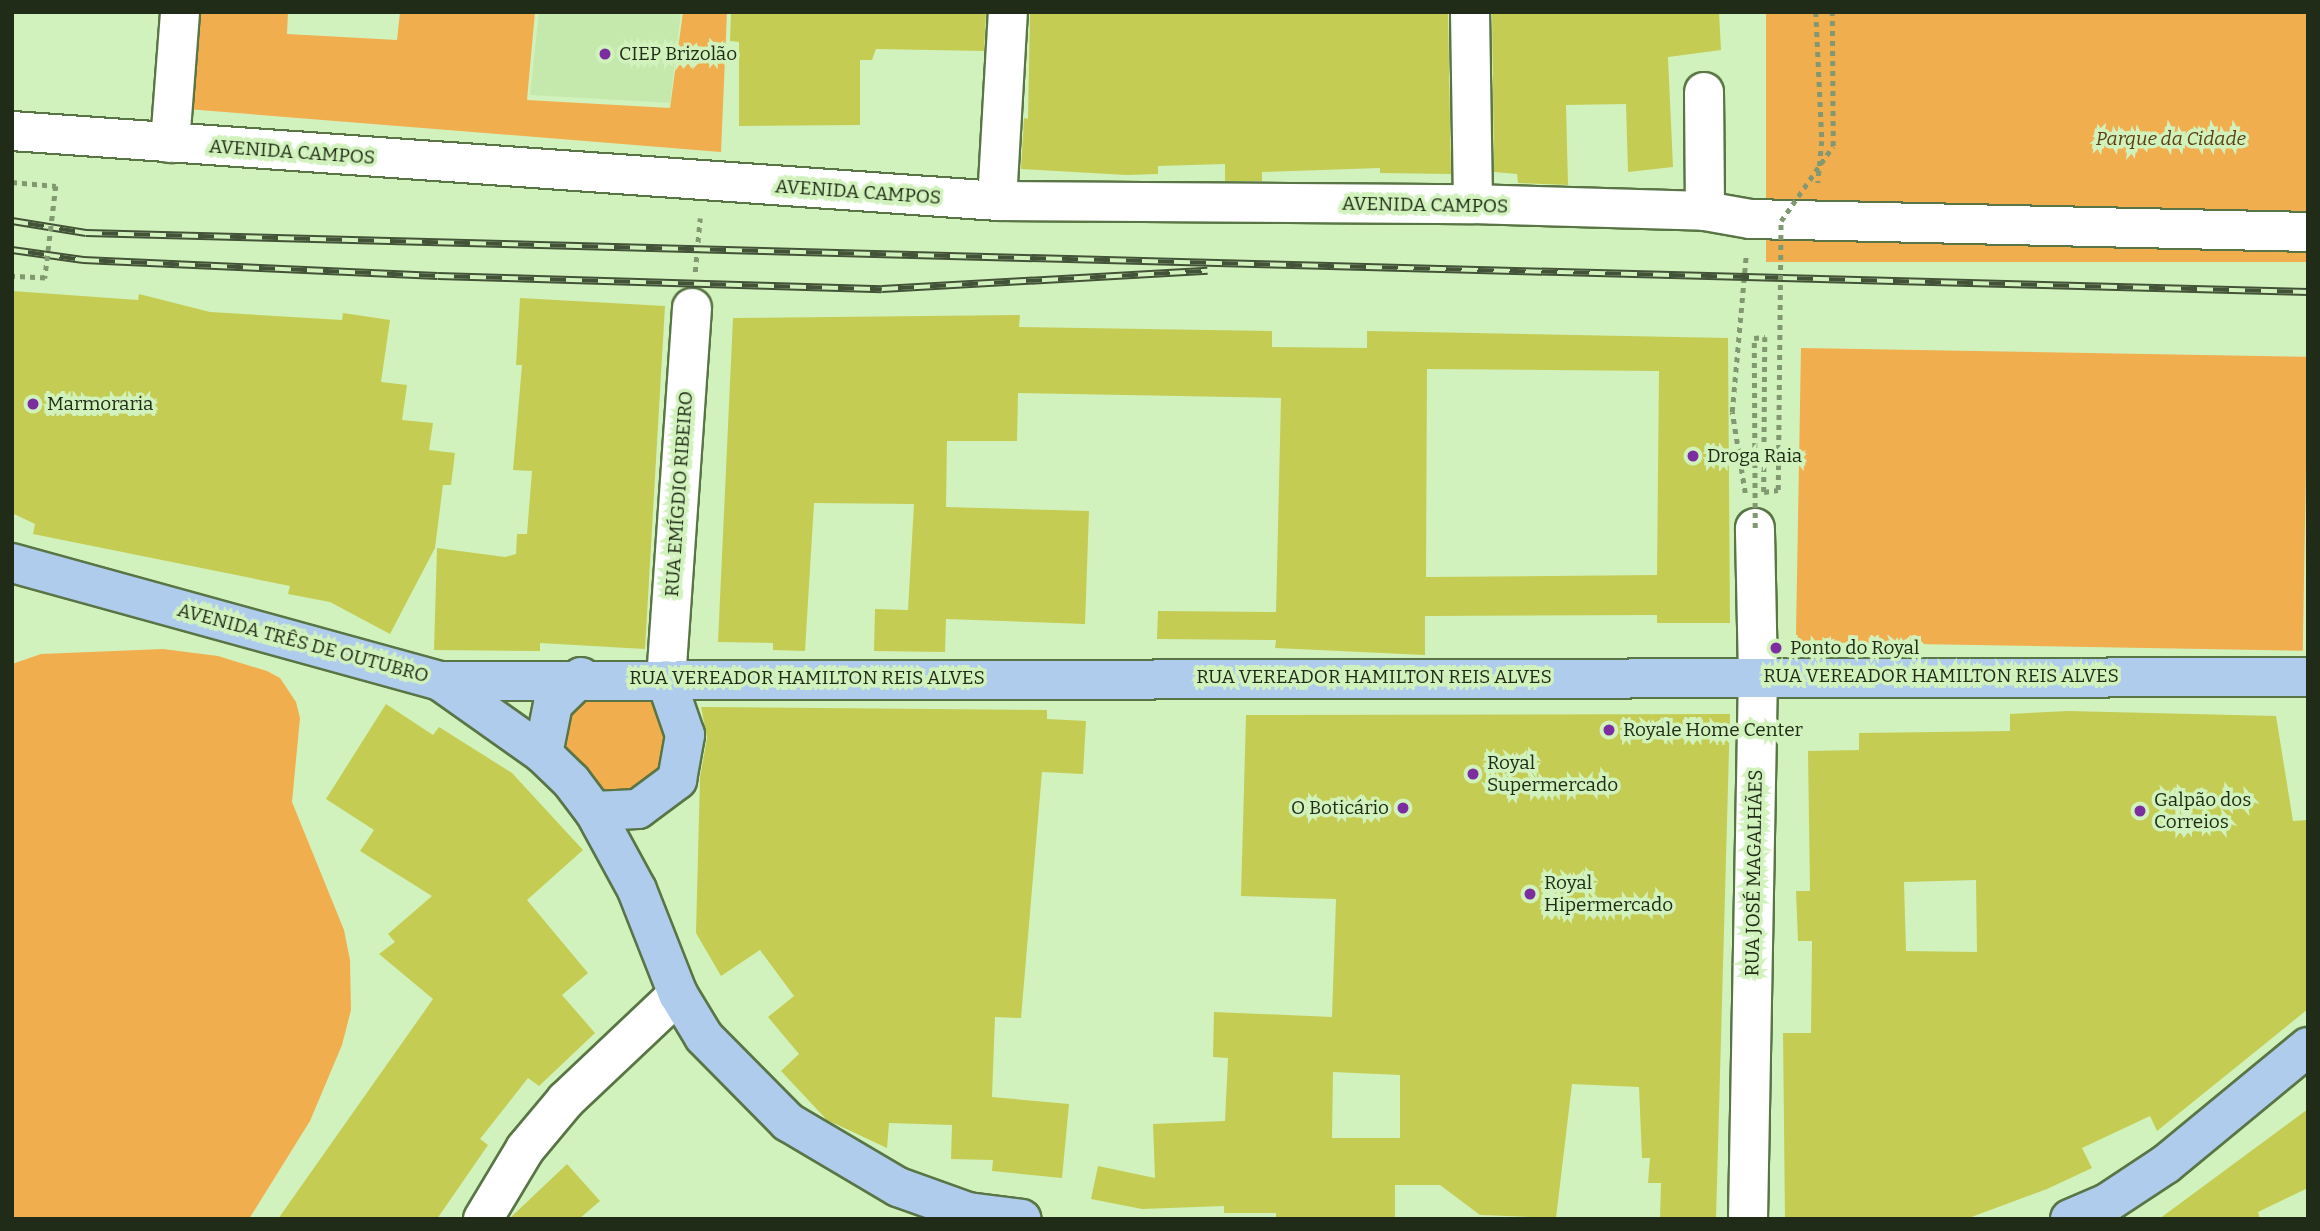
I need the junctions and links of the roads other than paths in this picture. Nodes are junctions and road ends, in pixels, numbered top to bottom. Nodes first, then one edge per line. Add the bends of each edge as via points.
1 (180, 12) edge
2 (1008, 12) edge
3 (1470, 12) edge
4 (1704, 92) dead end
5 (12, 131) edge
6 (170, 143) junction
7 (997, 201) junction
8 (1473, 204) junction
9 (1705, 211) junction
10 (2308, 232) edge
11 (692, 308) road end
12 (1755, 528) road end
13 (12, 564) edge
14 (1758, 675) junction
15 (581, 677) junction
16 (2308, 677) edge
17 (666, 680) junction
18 (440, 681) junction
19 (543, 754) junction
20 (594, 811) junction
21 (678, 994) junction
22 (2308, 1047) edge
23 (2109, 1211) edge
24 (483, 1219) edge
25 (1022, 1219) edge
26 (1748, 1219) edge
27 (2070, 1219) edge

1 - 6 street
2 - 7 street
3 - 8 street
4 - 9 street
5 - 6 street, AVENIDA CAMPOS
6 - 7 street, AVENIDA CAMPOS
7 - 8 street, AVENIDA CAMPOS
8 - 9 street, AVENIDA CAMPOS
9 - 10 street, AVENIDA CAMPOS via 1750,219
11 - 17 street, RUA EMÍGDIO RIBEIRO
12 - 14 street, RUA JOSÉ MAGALHÃES
13 - 18 main road, AVENIDA TRÊS DE OUTUBRO
14 - 16 main road, RUA VEREADOR HAMILTON REIS ALVES
14 - 17 main road, RUA VEREADOR HAMILTON REIS ALVES
14 - 26 street, RUA JOSÉ MAGALHÃES
15 - 17 main road, RUA VEREADOR HAMILTON REIS ALVES
15 - 18 main road, RUA VEREADOR HAMILTON REIS ALVES
15 - 19 main road via 553,704
17 - 20 main road via 685,735 677,780 638,809
18 - 19 main road, AVENIDA TRÊS DE OUTUBRO
19 - 20 main road, AVENIDA TRÊS DE OUTUBRO
20 - 21 main road, AVENIDA TRÊS DE OUTUBRO via 637,890
21 - 24 street via 566,1100 525,1149
21 - 25 main road, AVENIDA TRÊS DE OUTUBRO via 704,1037 740,1077 788,1122 857,1168 968,1212
22 - 23 main road
23 - 27 main road

